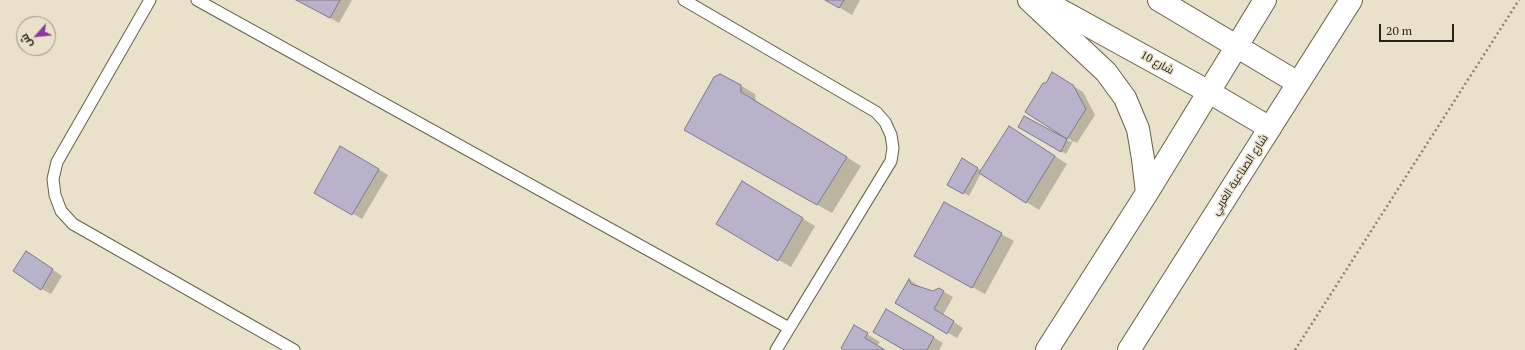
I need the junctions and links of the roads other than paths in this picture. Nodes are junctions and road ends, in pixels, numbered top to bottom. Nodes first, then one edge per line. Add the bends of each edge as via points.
1 (150, 0) edge
2 (197, 0) edge
3 (684, 0) edge
4 (1029, 0) edge
5 (1042, 0) edge
6 (1159, 0) edge
7 (1265, 0) edge
8 (1351, 0) edge
9 (1237, 46) junction
10 (1298, 83) junction
11 (1209, 92) junction
12 (1270, 128) junction
13 (1147, 193) junction
14 (789, 328) junction
15 (294, 350) edge
16 (776, 350) edge
17 (1047, 350) edge
18 (1129, 350) edge

1 - 15 lane via 57,162 53,178 55,195 61,211 72,224
2 - 14 lane
3 - 14 lane via 876,112 891,134 892,161
4 - 13 main road via 1106,72 1125,98 1138,129
5 - 11 main road, شارع 10
6 - 9 main road
7 - 9 main road
8 - 10 main road, شارع الصناعية الغربي
9 - 10 main road
9 - 11 main road
10 - 12 main road, شارع الصناعية الغربي
11 - 12 main road, شارع 10
11 - 13 main road
12 - 18 main road, شارع الصناعية الغربي
13 - 17 main road
14 - 16 lane

